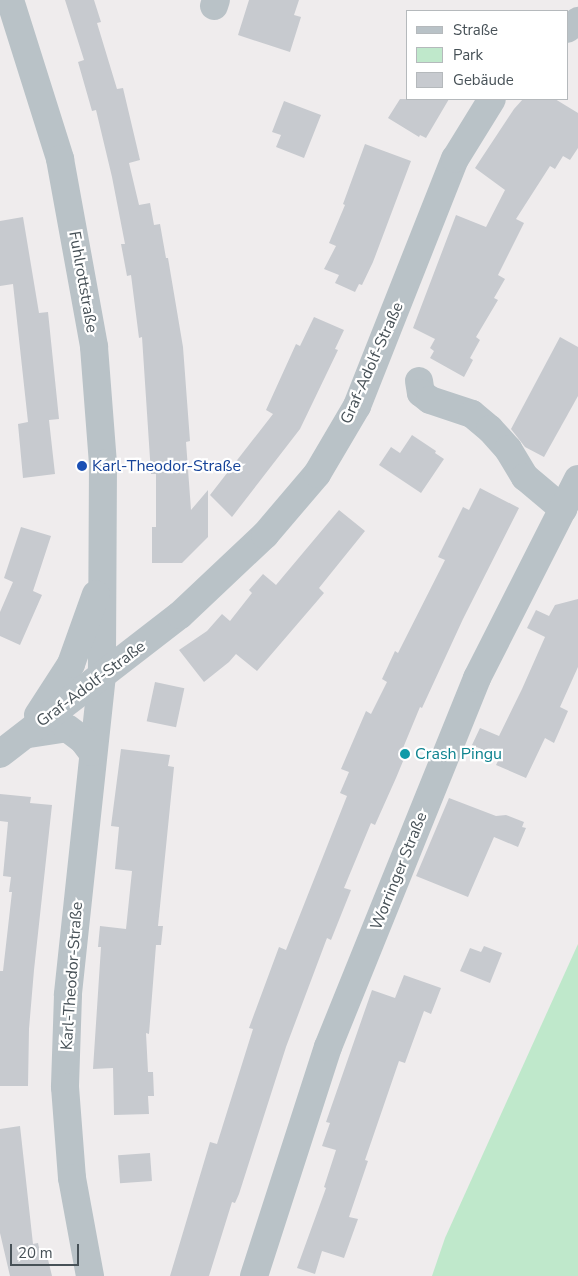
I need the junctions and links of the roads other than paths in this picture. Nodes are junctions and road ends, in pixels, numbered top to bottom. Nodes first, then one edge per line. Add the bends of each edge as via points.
1 (10, 0) edge
2 (491, 100) edge
3 (419, 380) dead end
4 (578, 479) edge
5 (563, 509) junction
6 (104, 572) junction
7 (104, 613) junction
8 (157, 633) junction
9 (102, 675) junction
10 (25, 735) junction
11 (92, 752) junction
12 (0, 754) edge
13 (90, 1276) edge
14 (254, 1276) edge

1 - 6 street, Fuhlrottstraße via 60,159 94,347 104,469
2 - 8 street, Graf-Adolf-Straße via 455,159 357,406 317,474 265,535
3 - 5 street via 421,393 430,400 472,414 490,429 508,449 525,477
4 - 5 street, Worringer Straße
5 - 14 street, Worringer Straße via 477,678 328,1047
6 - 7 street, Fuhlrottstraße
6 - 10 street, Fuhlrottstraße via 71,664
7 - 8 street, Graf-Adolf-Straße via 115,627 135,634
7 - 9 street, Fuhlrottstraße
8 - 9 street, Graf-Adolf-Straße
9 - 10 street, Graf-Adolf-Straße
9 - 11 street, Karl-Theodor-Straße
10 - 11 street, Graf-Adolf-Straße via 67,728
10 - 12 street, Graf-Adolf-Straße
11 - 13 street, Karl-Theodor-Straße via 68,995 65,1087 72,1178

